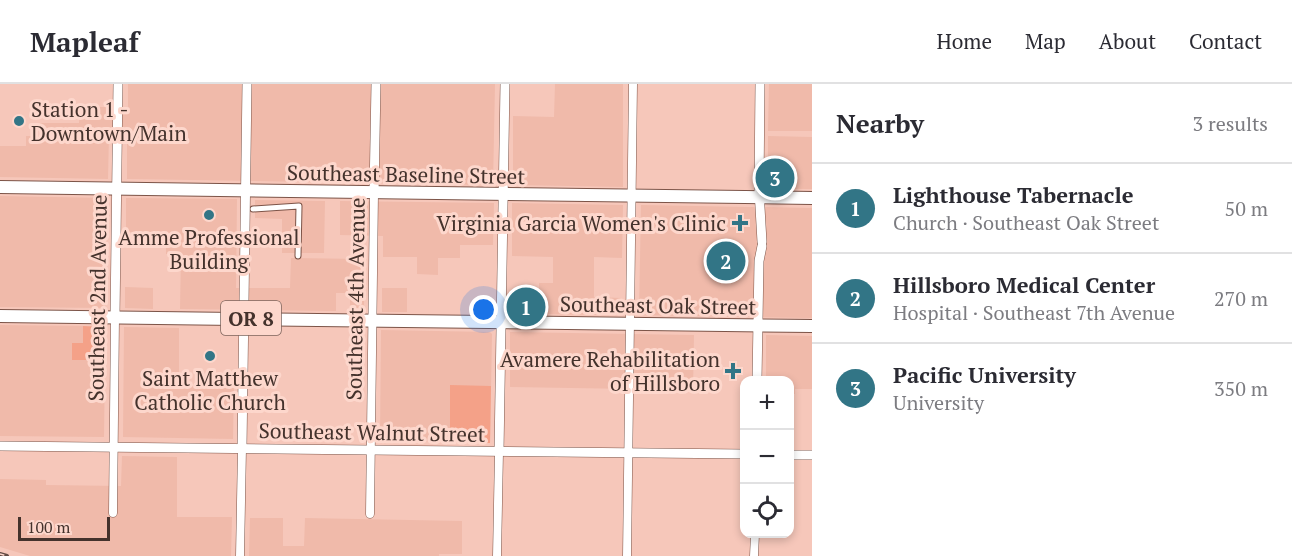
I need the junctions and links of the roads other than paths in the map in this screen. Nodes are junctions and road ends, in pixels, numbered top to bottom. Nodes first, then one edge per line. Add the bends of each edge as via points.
1 (118, 84) edge
2 (247, 84) edge
3 (376, 84) edge
4 (505, 84) edge
5 (633, 84) edge
6 (760, 84) edge
7 (0, 187) edge
8 (117, 189) junction
9 (245, 191) junction
10 (374, 193) junction
11 (504, 195) junction
12 (631, 196) junction
13 (759, 198) junction
14 (812, 198) edge
15 (303, 201) dead end
16 (299, 206) junction
17 (253, 209) dead end
18 (298, 255) dead end
19 (0, 316) edge
20 (115, 317) junction
21 (243, 318) junction
22 (374, 320) junction
23 (501, 322) junction
24 (629, 324) junction
25 (759, 325) junction
26 (812, 326) edge
27 (757, 376) edge
28 (0, 446) edge
29 (113, 447) junction
30 (242, 448) junction
31 (372, 450) junction
32 (499, 452) junction
33 (628, 453) junction
34 (740, 454) edge
35 (794, 454) edge
36 (812, 455) edge
37 (112, 513) dead end
38 (370, 514) dead end
39 (755, 538) edge
40 (240, 556) edge
41 (497, 556) edge
42 (627, 556) edge
43 (754, 556) edge

1 - 8 street, Southeast 2nd Avenue
2 - 9 street
3 - 10 street, Southeast 4th Avenue
4 - 11 street
5 - 12 street
6 - 13 street
7 - 8 highway, Southeast Baseline Street
8 - 9 highway, Southeast Baseline Street
8 - 20 street, Southeast 2nd Avenue
9 - 10 highway, Southeast Baseline Street
9 - 21 street
10 - 11 highway, Southeast Baseline Street
10 - 22 street, Southeast 4th Avenue
11 - 12 highway, Southeast Baseline Street
11 - 23 street
12 - 13 highway, Southeast Baseline Street
12 - 24 street
13 - 14 highway, Southeast Baseline Street
13 - 25 street
15 - 16 street
16 - 17 street
16 - 18 street
19 - 20 highway, Southeast Oak Street / OR 8
20 - 21 highway, Southeast Oak Street / OR 8
20 - 29 street, Southeast 2nd Avenue
21 - 22 highway, Southeast Oak Street / OR 8
21 - 30 street
22 - 23 highway, Southeast Oak Street / OR 8
22 - 31 street, Southeast 4th Avenue
23 - 24 highway, Southeast Oak Street / OR 8
23 - 32 street
24 - 25 highway, Southeast Oak Street / OR 8
24 - 33 street
25 - 26 highway, Southeast Oak Street / OR 8
25 - 27 street
28 - 29 street, Southeast Walnut Street
29 - 30 street, Southeast Walnut Street
29 - 37 street, Southeast 2nd Avenue
30 - 31 street, Southeast Walnut Street
30 - 40 street
31 - 32 street, Southeast Walnut Street
31 - 38 street, Southeast 4th Avenue
32 - 33 street, Southeast Walnut Street
32 - 41 street
33 - 34 street, Southeast Walnut Street
33 - 42 street
35 - 36 street
39 - 43 street

